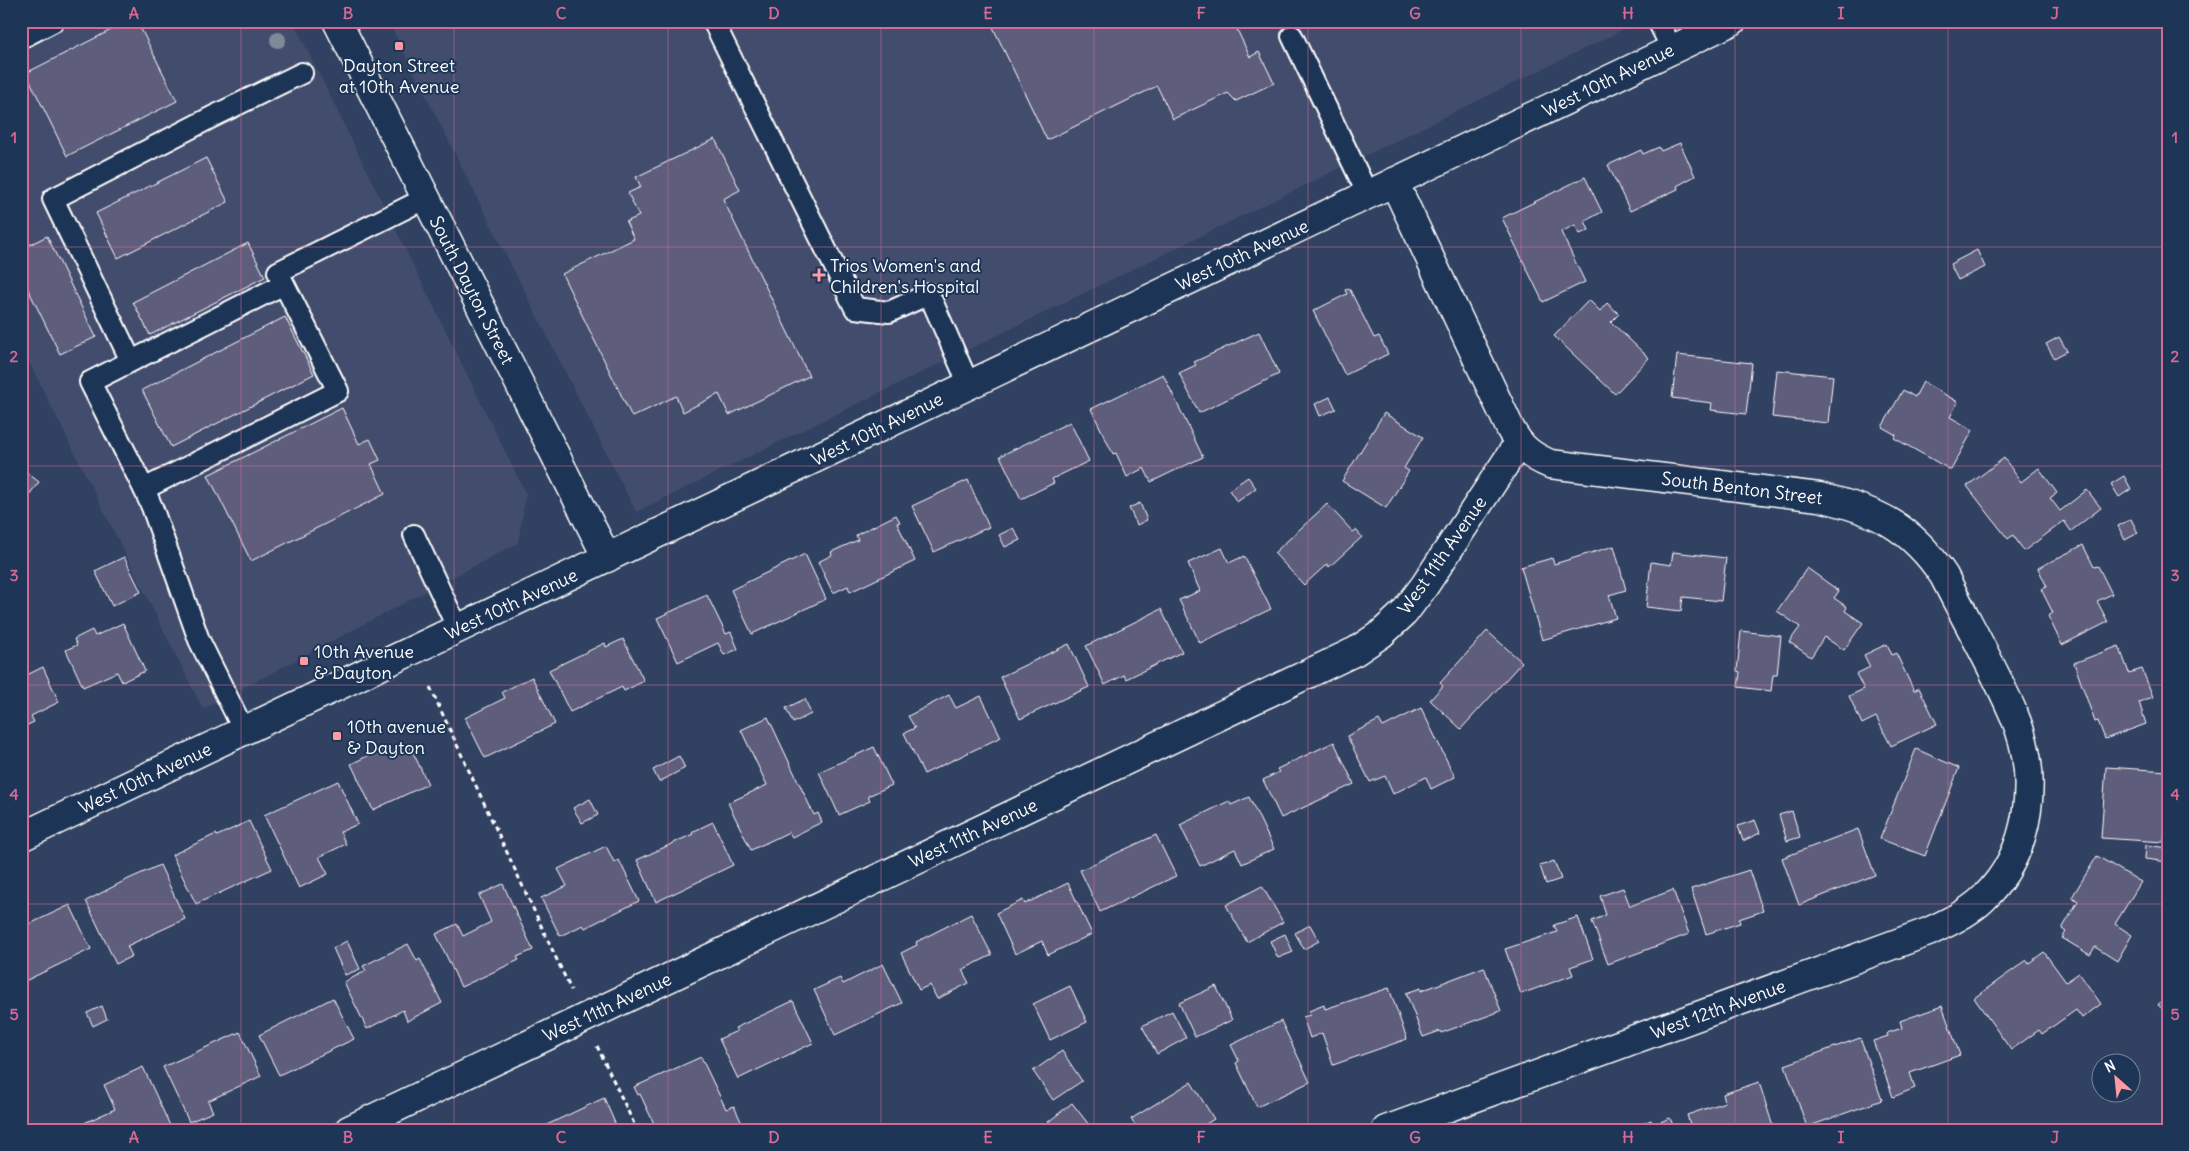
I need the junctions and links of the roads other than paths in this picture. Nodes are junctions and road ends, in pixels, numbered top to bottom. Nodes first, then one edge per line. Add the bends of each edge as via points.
1 (54, 21) edge
2 (337, 21) edge
3 (713, 21) edge
4 (1658, 21) edge
5 (1732, 21) edge
6 (1697, 29) edge
7 (1292, 36) dead end
8 (21, 38) edge
9 (1672, 50) junction
10 (302, 73) dead end
11 (1394, 182) junction
12 (1368, 195) junction
13 (426, 198) junction
14 (284, 284) junction
15 (131, 361) junction
16 (969, 385) junction
17 (1518, 444) junction
18 (144, 489) junction
19 (414, 535) dead end
20 (607, 558) junction
21 (458, 629) junction
22 (244, 731) junction
23 (21, 837) edge
24 (2019, 846) joint
25 (350, 1130) edge
26 (1386, 1130) edge

1 - 8 lane
2 - 13 street, South Dayton Street
3 - 16 lane via 855,308 888,312 929,294
4 - 9 lane
5 - 6 street, West 10th Avenue
6 - 9 street, West 10th Avenue
7 - 12 lane
9 - 11 street, West 10th Avenue
10 - 15 lane via 53,200
11 - 12 street, West 10th Avenue
11 - 17 street, South Benton Street
12 - 16 street, West 10th Avenue
13 - 14 lane via 278,272
13 - 20 street, South Dayton Street
14 - 15 lane
14 - 18 lane via 338,391
15 - 18 lane via 90,382
16 - 20 street, West 10th Avenue
17 - 24 street, South Benton Street via 1550,464 1809,495 1856,505 1906,533 1930,555 1944,576 2015,716 2025,748 2029,779 2028,811
17 - 25 street, West 11th Avenue via 1404,612 1381,634 1356,651
18 - 22 lane via 198,640
19 - 21 lane
20 - 21 street, West 10th Avenue
21 - 22 street, West 10th Avenue
22 - 23 street, West 10th Avenue
24 - 26 street, West 12th Avenue via 2004,875 1983,899 1958,918 1928,932

